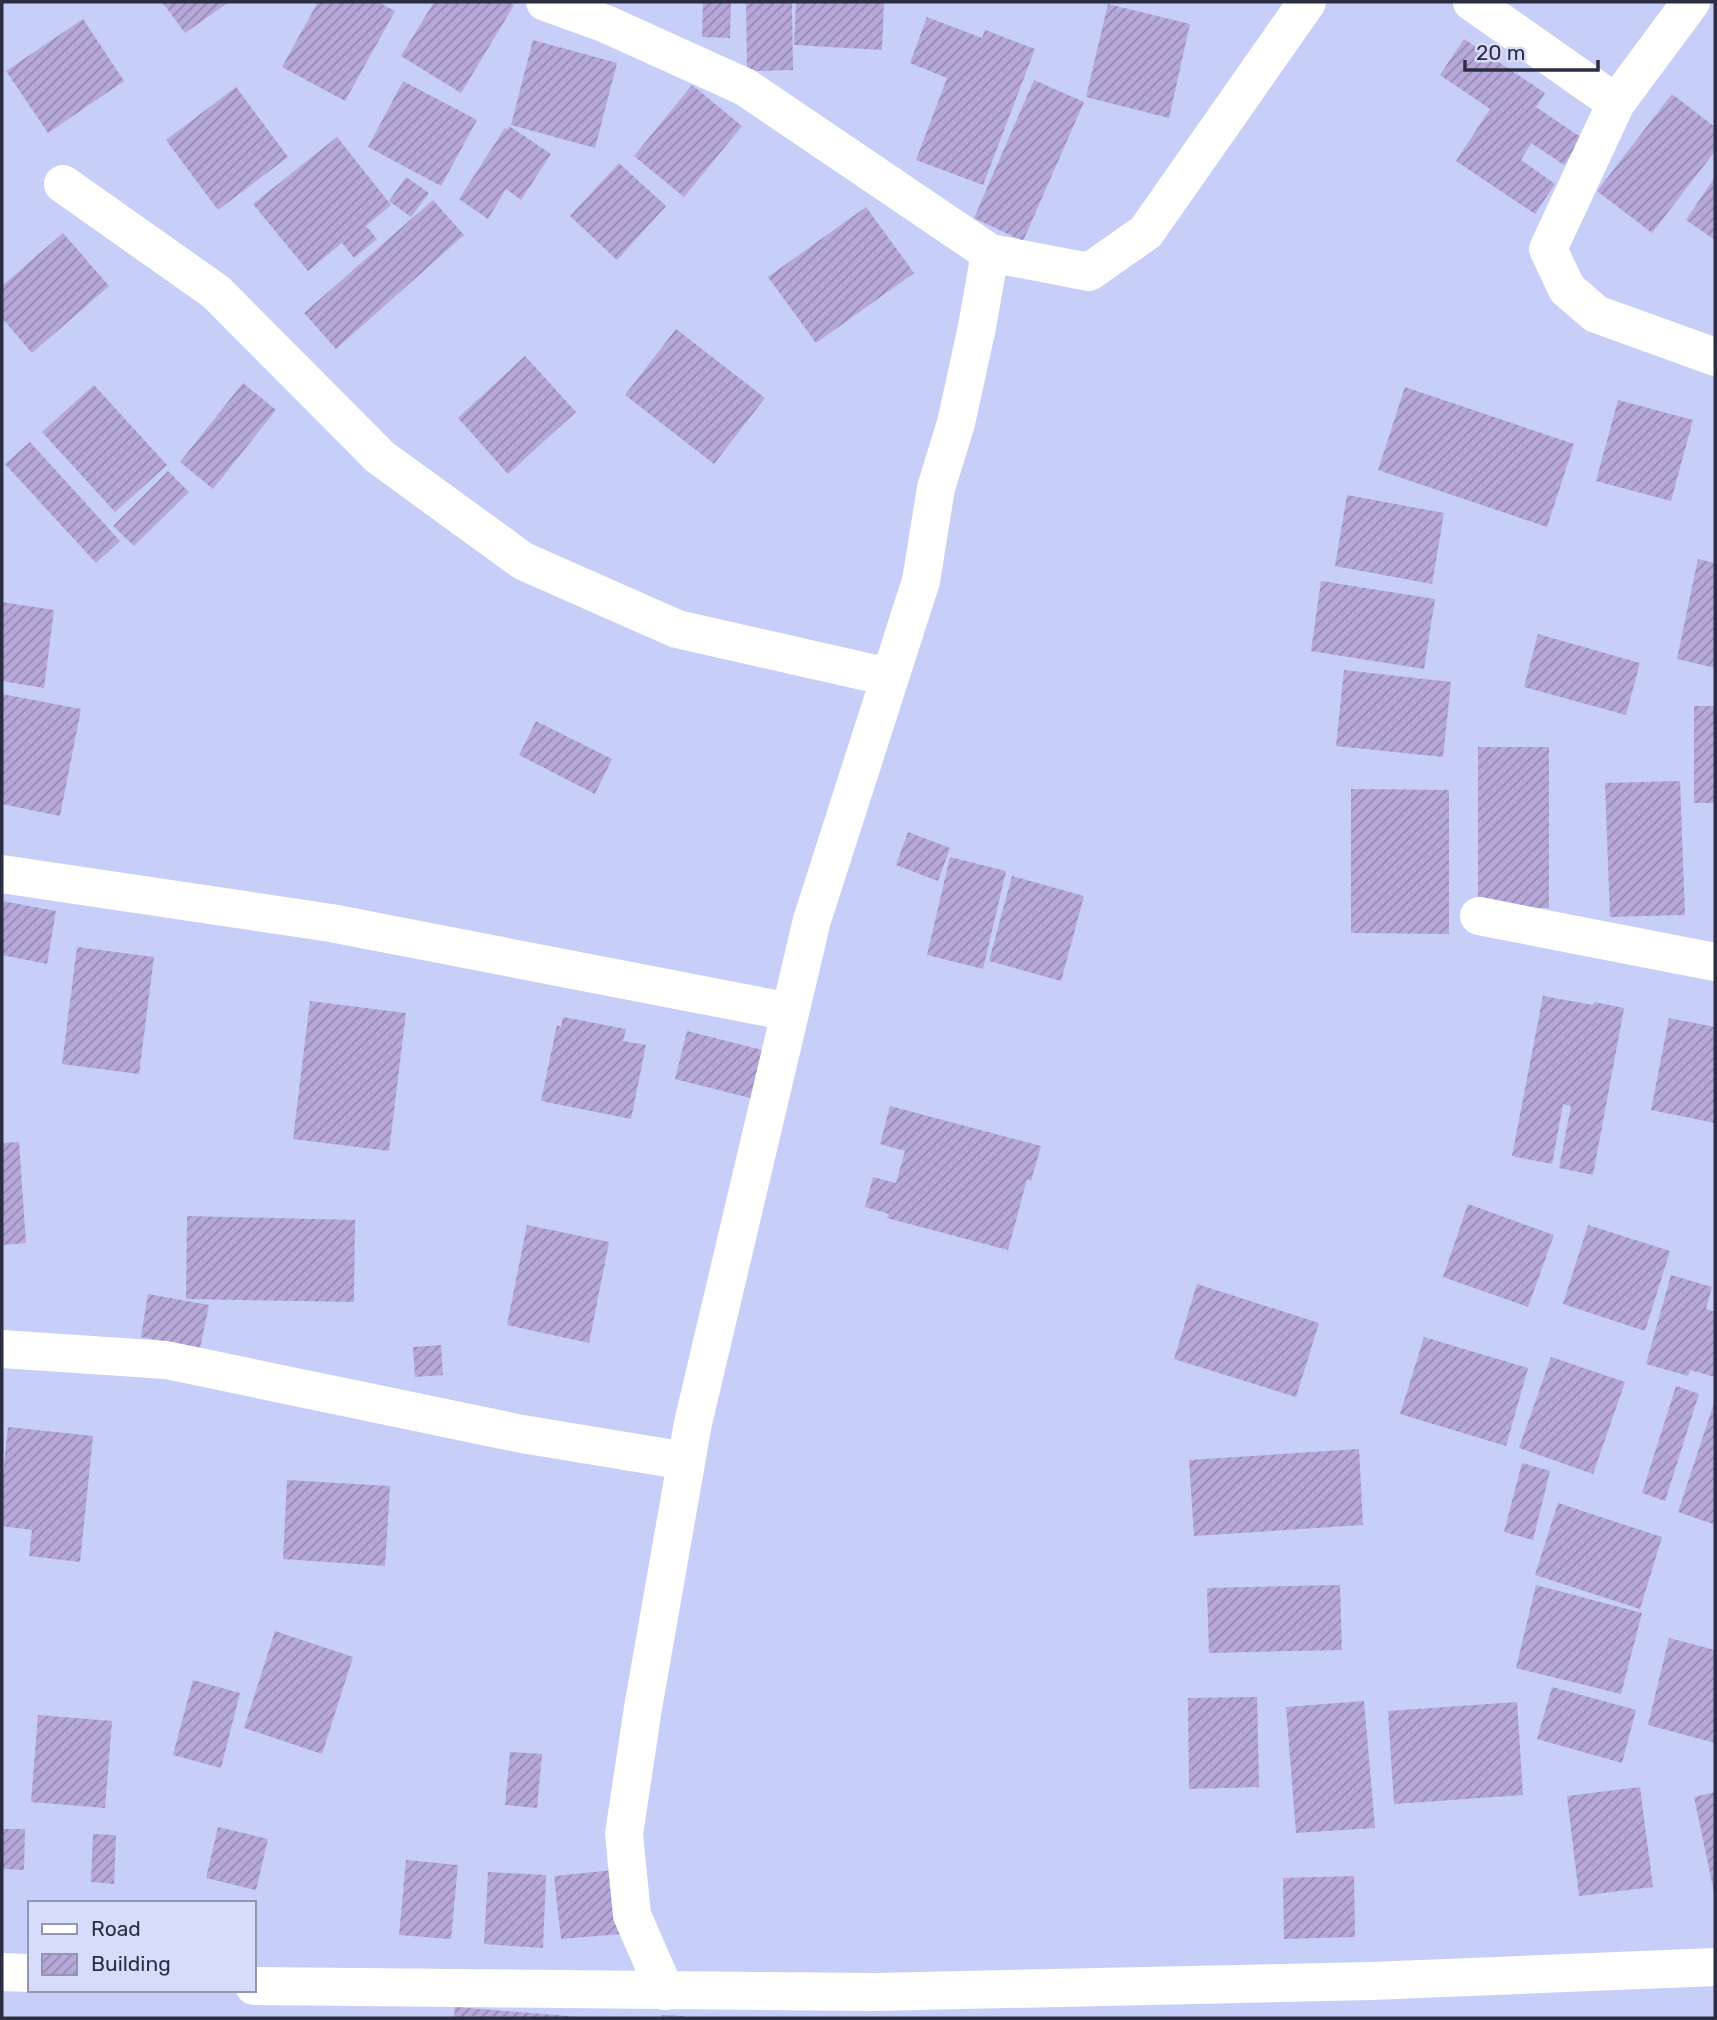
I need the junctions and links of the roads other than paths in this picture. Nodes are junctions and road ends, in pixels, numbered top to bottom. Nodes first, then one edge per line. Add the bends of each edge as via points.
1 (545, 2) edge
2 (1307, 2) edge
3 (1472, 2) edge
4 (1691, 2) edge
5 (1616, 103) junction
6 (62, 184) dead end
7 (990, 253) junction
8 (1715, 357) edge
9 (889, 677) junction
10 (2, 874) edge
11 (1479, 916) dead end
12 (1715, 962) edge
13 (790, 1012) junction
14 (2, 1349) edge
15 (686, 1461) junction
16 (1715, 1967) edge
17 (2, 1972) edge
18 (28, 1973) edge
19 (665, 1992) junction
20 (259, 1997) edge

1 - 7 street via 606,24 745,87
2 - 7 street via 1146,232 1088,272
3 - 5 street
4 - 5 street
5 - 8 street via 1548,248 1567,289 1596,314
6 - 9 street via 216,292 380,457 523,561 677,629
7 - 9 street via 956,423 936,488 921,581
9 - 13 street via 812,920
10 - 13 street via 331,923
11 - 12 street
13 - 15 street
14 - 15 street via 166,1360 522,1434
15 - 19 street via 624,1834 632,1915
16 - 19 street via 1317,1982
17 - 18 street
19 - 20 street

